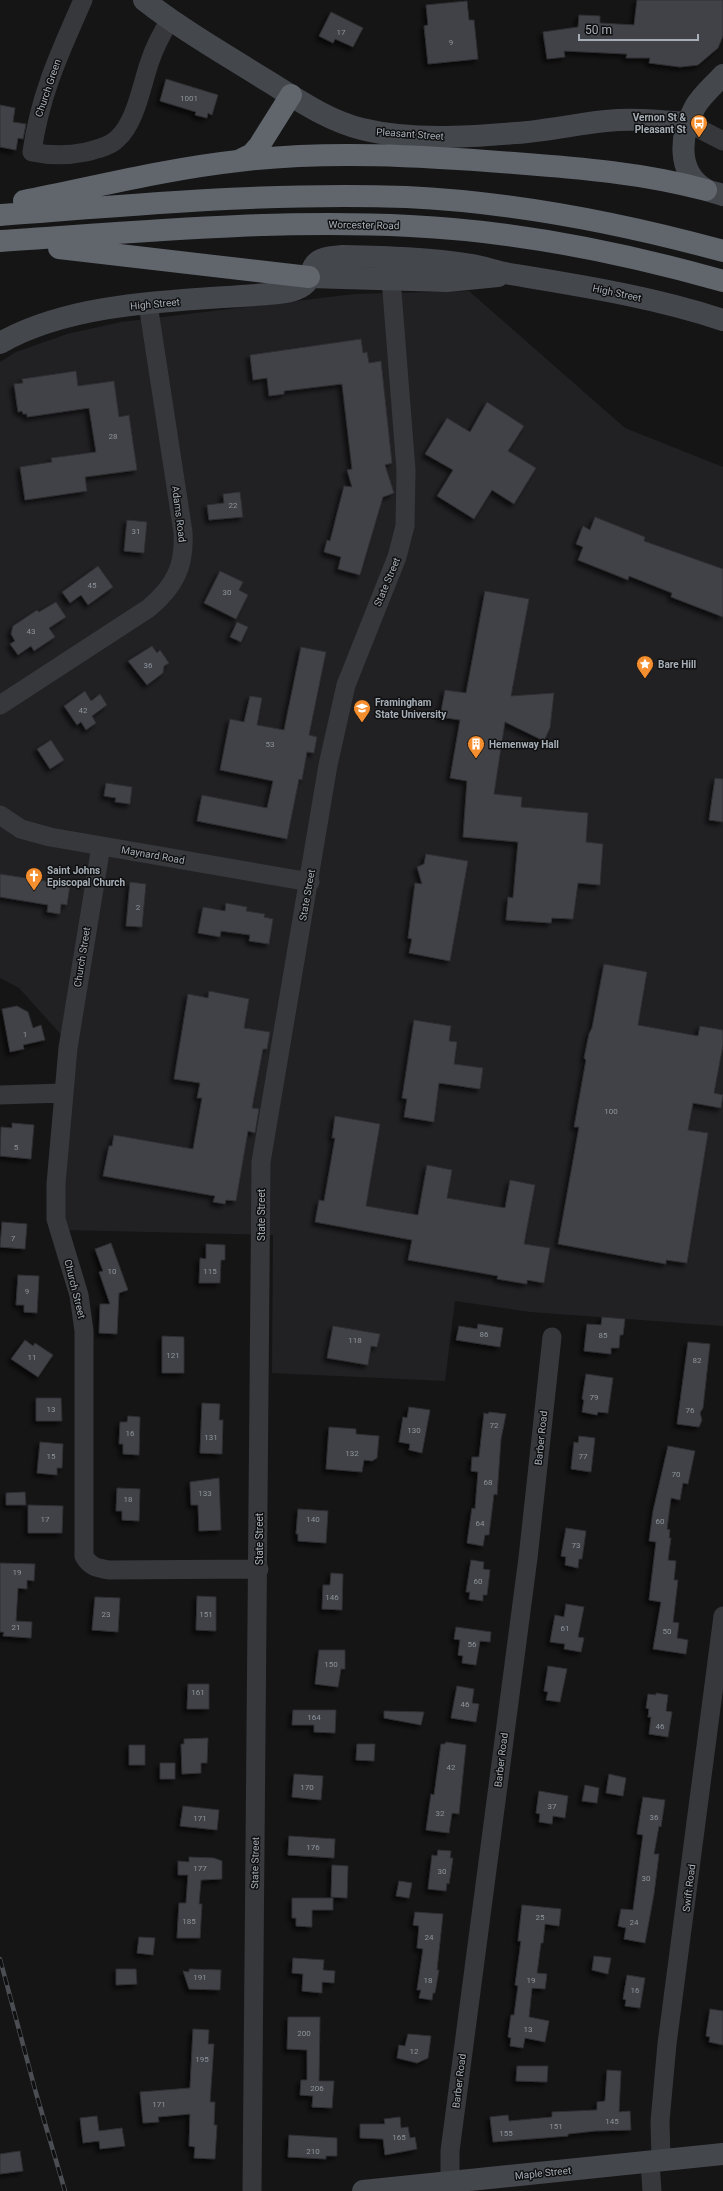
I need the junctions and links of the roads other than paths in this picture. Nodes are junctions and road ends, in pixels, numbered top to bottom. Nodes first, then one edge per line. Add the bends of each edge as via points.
1 (83, 0) edge
2 (144, 0) edge
3 (170, 20) junction
4 (723, 75) edge
5 (291, 95) junction
6 (688, 123) junction
7 (723, 141) edge
8 (238, 161) junction
9 (714, 192) edge
10 (0, 206) edge
11 (0, 215) edge
12 (0, 242) edge
13 (723, 251) edge
14 (389, 258) junction
15 (509, 274) junction
16 (310, 276) junction
17 (391, 280) junction
18 (723, 281) edge
19 (148, 304) junction
20 (723, 320) edge
21 (0, 343) edge
22 (0, 705) edge
23 (0, 815) edge
24 (101, 846) junction
25 (310, 882) junction
26 (63, 1093) junction
27 (0, 1095) edge
28 (552, 1338) dead end
29 (259, 1569) junction
30 (723, 1616) edge
31 (723, 2154) edge
32 (656, 2161) junction
33 (450, 2187) edge
34 (252, 2191) edge
35 (363, 2191) edge
36 (652, 2191) edge

1 - 3 street, Church Green via 43,96 32,152 60,156 76,154 97,150 117,139 126,130 151,59
2 - 3 street, Pleasant Street
3 - 5 street, Pleasant Street
4 - 6 street via 695,106
5 - 6 street, Pleasant Street via 340,122 362,129 407,135 518,133 628,120
5 - 8 highway via 263,142 252,154
6 - 7 street
6 - 9 street via 683,151 685,164 692,179
8 - 9 highway via 327,156 457,159 599,170 673,181
8 - 10 highway
11 - 13 highway via 245,197 408,198 465,202 579,218
12 - 16 highway
12 - 18 highway, Worcester Road via 238,226 411,226 525,238 582,248 639,259
14 - 15 street, High Street via 472,265
14 - 16 street, High Street via 329,257 315,264
14 - 17 street, State Street
15 - 17 street, High Street via 467,280
15 - 20 street, High Street via 607,290 685,308
16 - 17 street, High Street
16 - 19 street, High Street via 300,287 281,292
17 - 25 street, State Street via 406,470 405,526 397,557 340,705
19 - 21 street, High Street via 92,311 62,318
19 - 22 street, Adams Road via 183,532 182,563 170,588 149,608
23 - 24 street, Maynard Road via 21,829
24 - 25 street, Maynard Road
24 - 26 street, Church Street via 77,987
25 - 29 street, State Street via 261,1162
26 - 27 street
26 - 29 street, Church Street via 56,1214 79,1295 84,1331 84,1556 89,1564 109,1570
28 - 33 street, Barber Road via 528,1550 450,2151
29 - 34 street, State Street
30 - 32 street, Swift Road via 668,2044
31 - 32 street, Maple Street
32 - 33 street, Maple Street
32 - 36 street, Swift Road
33 - 35 street, Maple Street

